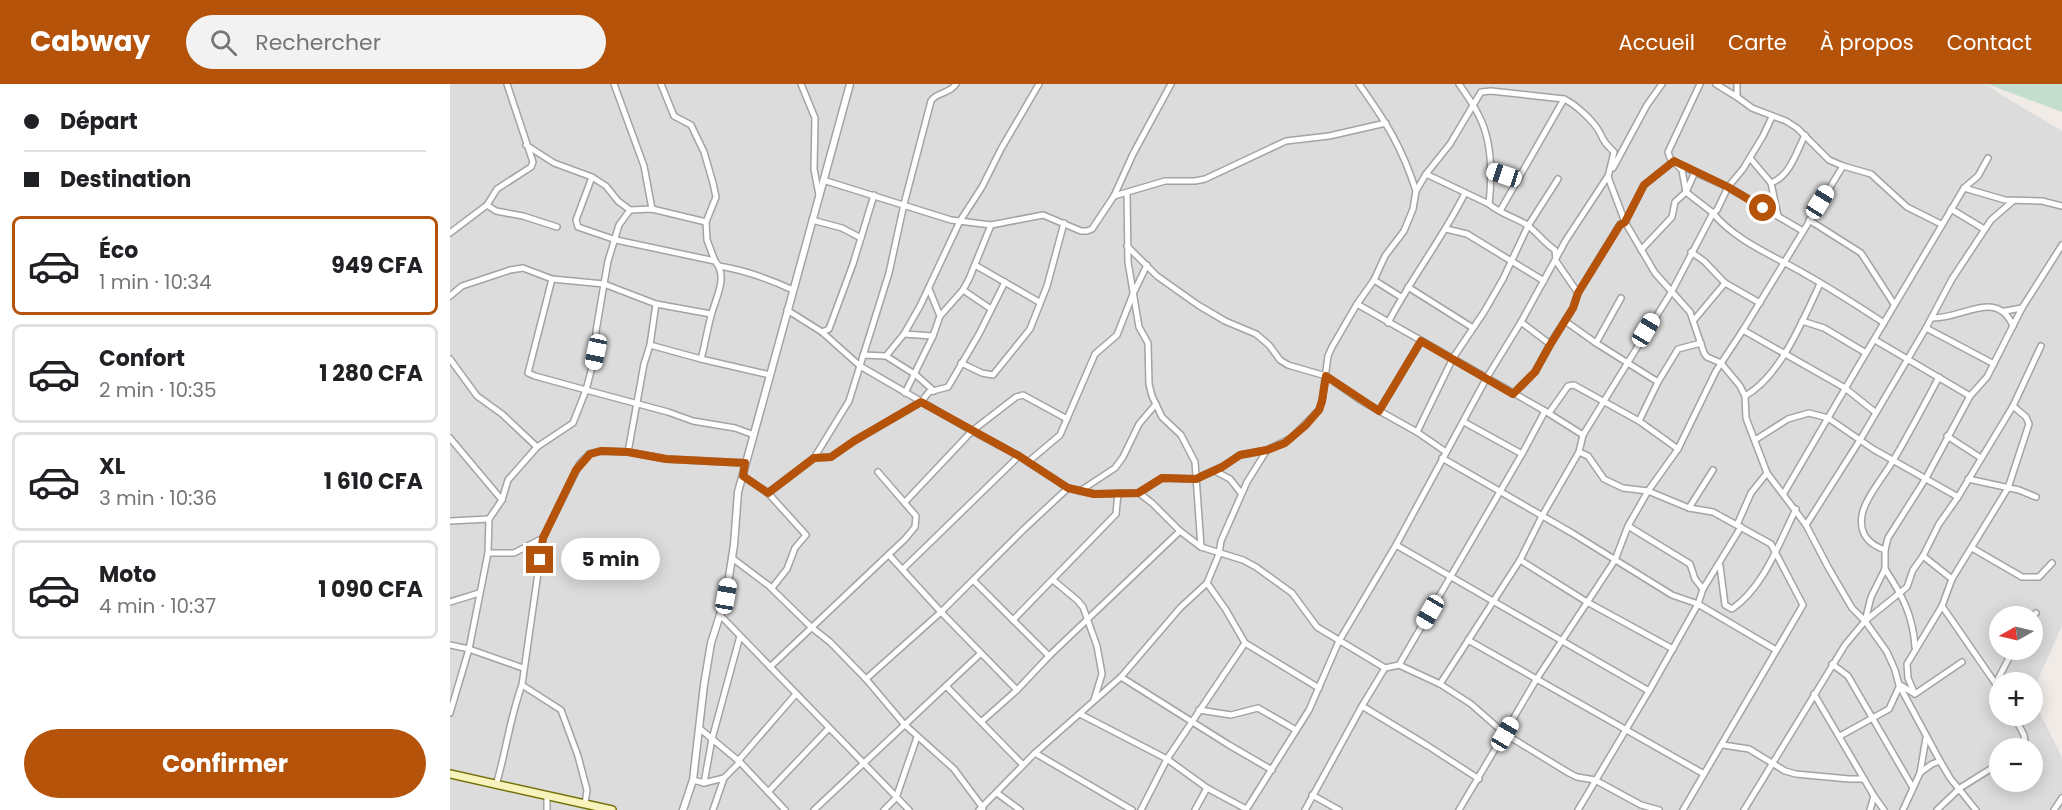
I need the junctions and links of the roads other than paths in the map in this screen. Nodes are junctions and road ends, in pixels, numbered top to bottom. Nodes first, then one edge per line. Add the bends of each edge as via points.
1 (507, 84) edge
2 (614, 84) edge
3 (661, 84) edge
4 (801, 84) edge
5 (850, 84) edge
6 (956, 84) edge
7 (1039, 84) edge
8 (1171, 84) edge
9 (1359, 84) edge
10 (1459, 84) edge
11 (1662, 84) edge
12 (1700, 84) edge
13 (1716, 84) edge
14 (1737, 84) edge
15 (1737, 97) junction
16 (1564, 99) junction
17 (1472, 105) junction
18 (1772, 117) junction
19 (1386, 123) junction
20 (1805, 135) junction
21 (526, 145) junction
22 (1750, 158) junction
23 (1988, 158) dead end
24 (1676, 163) junction
25 (1843, 166) junction
26 (1490, 170) junction
27 (1695, 172) junction
28 (1426, 174) junction
29 (592, 177) junction
30 (1608, 177) junction
31 (1558, 179) dead end
32 (823, 180) junction
33 (1518, 180) junction
34 (1771, 183) junction
35 (1728, 187) junction
36 (1964, 188) junction
37 (1416, 191) junction
38 (1686, 192) junction
39 (1127, 193) junction
40 (1465, 193) junction
41 (819, 195) junction
42 (874, 195) junction
43 (1114, 196) junction
44 (2013, 201) junction
45 (904, 204) junction
46 (1489, 204) junction
47 (487, 205) junction
48 (2062, 206) edge
49 (652, 208) junction
50 (1951, 209) junction
51 (630, 210) junction
52 (1500, 211) junction
53 (1713, 213) junction
54 (1778, 216) junction
55 (812, 220) junction
56 (1809, 220) junction
57 (960, 221) junction
58 (450, 222) edge
59 (706, 222) junction
60 (1625, 222) junction
61 (1064, 223) junction
62 (1941, 224) junction
63 (991, 225) junction
64 (1528, 226) junction
65 (557, 227) dead end
66 (455, 228) junction
67 (1446, 229) junction
68 (1984, 229) junction
69 (1803, 231) junction
70 (450, 233) edge
71 (861, 238) junction
72 (616, 240) junction
73 (2062, 245) edge
74 (1127, 246) junction
75 (1641, 250) junction
76 (1691, 252) junction
77 (1511, 260) junction
78 (1556, 261) junction
79 (1784, 262) junction
80 (717, 264) junction
81 (975, 265) junction
82 (1147, 265) junction
83 (552, 279) junction
84 (1374, 280) junction
85 (1544, 281) junction
86 (1005, 282) junction
87 (1725, 283) junction
88 (604, 284) junction
89 (1820, 284) junction
90 (1408, 287) junction
91 (929, 289) junction
92 (793, 290) junction
93 (963, 290) junction
94 (1672, 291) junction
95 (1578, 293) junction
96 (1133, 294) junction
97 (450, 296) edge
98 (1401, 297) junction
99 (1621, 298) dead end
100 (1039, 302) junction
101 (1760, 303) junction
102 (656, 304) junction
103 (1357, 304) junction
104 (1894, 304) junction
105 (2022, 308) junction
106 (991, 309) junction
107 (787, 310) junction
108 (2004, 311) junction
109 (711, 314) junction
110 (940, 316) junction
111 (1932, 318) junction
112 (1694, 320) junction
113 (1565, 321) junction
114 (1802, 321) junction
115 (1521, 322) junction
116 (1388, 323) junction
117 (1884, 323) junction
118 (2013, 326) junction
119 (1473, 328) junction
120 (1926, 328) junction
121 (1743, 330) junction
122 (822, 332) junction
123 (904, 334) junction
124 (933, 336) junction
125 (1875, 340) junction
126 (1421, 341) junction
127 (1701, 343) junction
128 (1596, 344) junction
129 (650, 345) junction
130 (1550, 345) junction
131 (2041, 346) dead end
132 (1866, 353) junction
133 (1784, 354) junction
134 (863, 355) junction
135 (886, 356) junction
136 (450, 358) edge
137 (1453, 358) junction
138 (701, 359) junction
139 (1907, 360) junction
140 (1627, 362) junction
141 (961, 363) junction
142 (1721, 363) junction
143 (1994, 364) junction
144 (860, 366) junction
145 (770, 375) junction
146 (916, 375) junction
147 (1326, 376) junction
148 (1939, 377) junction
149 (1486, 379) junction
150 (1658, 382) junction
151 (1845, 388) junction
152 (586, 390) junction
153 (934, 391) junction
154 (905, 393) junction
155 (1513, 394) junction
156 (1745, 396) junction
157 (1970, 396) junction
158 (921, 402) junction
159 (1603, 402) junction
160 (637, 404) junction
161 (1155, 404) junction
162 (2013, 406) junction
163 (1379, 411) junction
164 (1547, 412) junction
165 (1875, 412) junction
166 (1827, 418) junction
167 (1067, 419) junction
168 (1639, 421) junction
169 (1464, 422) junction
170 (972, 431) junction
171 (1417, 432) junction
172 (754, 435) junction
173 (1583, 435) junction
174 (1947, 436) junction
175 (450, 438) edge
176 (1755, 440) junction
177 (1860, 440) junction
178 (537, 447) junction
179 (1678, 449) junction
180 (1267, 450) junction
181 (628, 452) junction
182 (1579, 452) junction
183 (1522, 454) junction
184 (1444, 455) junction
185 (1019, 456) junction
186 (814, 458) junction
187 (1981, 458) junction
188 (1893, 460) junction
189 (1028, 462) junction
190 (745, 463) junction
191 (1713, 470) dead end
192 (1215, 471) junction
193 (878, 472) dead end
194 (1767, 472) junction
195 (743, 476) junction
196 (1926, 478) junction
197 (1196, 479) junction
198 (1968, 479) junction
199 (1068, 488) junction
200 (2007, 488) junction
201 (1648, 490) junction
202 (1080, 491) junction
203 (768, 493) junction
204 (1118, 493) junction
205 (1138, 493) junction
206 (1241, 493) junction
207 (1499, 493) junction
208 (1784, 493) junction
209 (1958, 497) junction
210 (2036, 497) dead end
211 (502, 500) junction
212 (905, 502) junction
213 (1689, 508) junction
214 (1796, 509) junction
215 (1542, 516) junction
216 (489, 519) junction
217 (450, 521) edge
218 (1806, 525) junction
219 (1628, 526) junction
220 (1739, 526) junction
221 (1180, 531) junction
222 (543, 538) junction
223 (1396, 545) junction
224 (1201, 547) junction
225 (1972, 549) junction
226 (1884, 550) junction
227 (1775, 551) junction
228 (488, 553) junction
229 (1219, 554) junction
230 (889, 555) junction
231 (1923, 556) junction
232 (732, 558) junction
233 (1520, 560) junction
234 (1615, 560) junction
235 (2052, 563) dead end
236 (1720, 564) junction
237 (903, 569) junction
238 (1885, 569) junction
239 (1451, 576) junction
240 (1952, 579) junction
241 (1053, 580) junction
242 (974, 581) junction
243 (1207, 583) junction
244 (772, 588) junction
245 (1703, 589) junction
246 (479, 593) junction
247 (1901, 594) junction
248 (1492, 600) junction
249 (450, 602) edge
250 (1587, 602) junction
251 (1698, 604) junction
252 (1942, 606) junction
253 (941, 612) junction
254 (720, 615) junction
255 (1013, 620) junction
256 (1086, 620) junction
257 (1865, 621) junction
258 (811, 627) junction
259 (740, 636) junction
260 (1468, 640) junction
261 (1339, 641) junction
262 (1561, 641) junction
263 (1245, 643) junction
264 (450, 645) edge
265 (1915, 647) junction
266 (469, 649) junction
267 (1673, 649) junction
268 (1776, 650) junction
269 (980, 654) junction
270 (1049, 656) junction
271 (1962, 662) dead end
272 (1832, 664) junction
273 (1399, 665) junction
274 (770, 667) junction
275 (523, 668) junction
276 (1385, 668) junction
277 (1989, 673) edge
278 (1120, 677) junction
279 (866, 679) junction
280 (1536, 680) junction
281 (1440, 684) junction
282 (522, 685) junction
283 (1900, 685) junction
284 (946, 686) junction
285 (1319, 688) junction
286 (1017, 690) junction
287 (1649, 691) junction
288 (796, 694) junction
289 (1814, 694) junction
290 (1915, 694) junction
291 (1093, 702) junction
292 (1362, 705) junction
293 (1199, 710) junction
294 (450, 713) edge
295 (1080, 714) junction
296 (1873, 717) junction
297 (981, 722) junction
298 (1191, 722) junction
299 (904, 724) junction
300 (699, 728) junction
301 (829, 728) junction
302 (1626, 729) junction
303 (1296, 730) junction
304 (1505, 734) junction
305 (1840, 736) junction
306 (1926, 736) junction
307 (917, 737) junction
308 (712, 739) junction
309 (1723, 745) junction
310 (1035, 753) junction
311 (1167, 759) junction
312 (739, 761) junction
313 (1940, 761) junction
314 (1772, 762) junction
315 (864, 763) junction
316 (1023, 765) junction
317 (1272, 770) junction
318 (1989, 770) edge
319 (1920, 773) junction
320 (450, 774) edge
321 (1704, 774) junction
322 (724, 778) junction
323 (1479, 779) junction
324 (1864, 779) junction
325 (693, 780) junction
326 (1595, 780) junction
327 (704, 783) junction
328 (496, 785) junction
329 (1207, 788) junction
330 (1913, 788) junction
331 (1960, 788) junction
332 (768, 792) junction
333 (997, 793) junction
334 (547, 795) junction
335 (1312, 795) junction
336 (1874, 796) junction
337 (896, 798) junction
338 (2062, 798) edge
339 (585, 804) junction
340 (1640, 808) edge
341 (600, 809) edge
342 (981, 809) edge
343 (1246, 809) edge
344 (547, 810) edge
345 (612, 810) edge
346 (683, 810) edge
347 (713, 810) edge
348 (785, 810) edge
349 (814, 810) edge
350 (884, 810) edge
351 (909, 810) edge
352 (1020, 810) edge
353 (1132, 810) edge
354 (1141, 810) edge
355 (1195, 810) edge
356 (1305, 810) edge
357 (1339, 810) edge
358 (1459, 810) edge
359 (1578, 810) edge
360 (1659, 810) edge
361 (1683, 810) edge
362 (1744, 810) edge
363 (1870, 810) edge
364 (1884, 810) edge
365 (1903, 810) edge
366 (1937, 810) edge
367 (1976, 810) edge
368 (2054, 810) edge

1 - 21 street
2 - 49 street via 644,166
3 - 59 street via 674,116 691,125 704,152 716,197
4 - 41 street via 815,118 814,169
5 - 32 street
6 - 45 street via 949,92 932,98
7 - 57 street
8 - 43 street
9 - 19 street
10 - 17 street
11 - 30 street
12 - 24 street via 1668,152
13 - 15 street
14 - 15 street
15 - 18 street
16 - 17 street via 1484,91
16 - 30 street via 1574,104 1614,152
16 - 33 street
17 - 26 street via 1485,133
17 - 28 street via 1450,144
18 - 20 street via 1786,121
18 - 22 street
19 - 37 street
19 - 39 street via 1286,141 1205,179 1165,181
20 - 25 street via 1829,160
20 - 34 street via 1786,173
21 - 29 street via 554,163
21 - 47 street via 533,162 531,167 497,189
22 - 34 street
22 - 35 street
23 - 36 street via 1978,176
24 - 27 street
24 - 38 street via 1682,170
24 - 60 street via 1644,185
25 - 56 street
25 - 62 street via 1871,174 1906,207
26 - 33 street
26 - 46 street
27 - 35 street
27 - 38 street
28 - 37 street
28 - 40 street
29 - 51 street
29 - 72 street via 576,224
30 - 60 street
30 - 78 street
31 - 64 street
32 - 41 street
32 - 42 street
33 - 52 street
34 - 54 street
35 - 53 street
35 - 54 street
36 - 44 street
36 - 50 street
37 - 84 street via 1408,223
38 - 53 street
38 - 75 street via 1676,202 1672,217
39 - 43 street
39 - 74 street
40 - 46 street
40 - 67 street
41 - 55 street
42 - 45 street
42 - 71 street
43 - 61 street via 1092,229 1081,231
44 - 48 street
44 - 68 street
45 - 57 street
45 - 134 street via 889,273
46 - 52 street
47 - 65 street via 495,211
47 - 66 street
49 - 51 street
49 - 59 street
50 - 62 street
50 - 68 street
51 - 72 street via 619,225
52 - 64 street
53 - 76 street
53 - 79 street via 1721,224
54 - 69 street
55 - 71 street
55 - 92 street
56 - 69 street
56 - 104 street via 1861,253
57 - 63 street
57 - 91 street
58 - 66 street
59 - 80 street via 707,240
60 - 75 street
60 - 95 street
61 - 63 street via 1043,215
61 - 100 street
62 - 104 street
63 - 81 street
64 - 77 street
64 - 78 street via 1555,250
66 - 70 street
67 - 77 street via 1467,234
67 - 90 street
68 - 111 street
69 - 79 street
71 - 122 street via 829,329
72 - 80 street
72 - 88 street
73 - 105 street
74 - 82 street
74 - 96 street
75 - 94 street
76 - 87 street
76 - 94 street
77 - 85 street
77 - 119 street
78 - 85 street
78 - 95 street
79 - 89 street
79 - 101 street
80 - 92 street
80 - 109 street via 720,286
81 - 86 street
81 - 93 street
82 - 96 street
82 - 147 street via 1214,316 1256,334 1288,365
83 - 88 street
83 - 97 street via 523,268 510,270 462,286
83 - 152 street via 528,373
84 - 98 street
84 - 103 street
85 - 115 street
86 - 100 street
86 - 106 street
87 - 101 street
87 - 112 street
88 - 102 street
88 - 152 street via 596,352
89 - 114 street
89 - 117 street
90 - 98 street
90 - 119 street
91 - 110 street
91 - 123 street
92 - 107 street
93 - 106 street
93 - 110 street
94 - 112 street
94 - 140 street
95 - 113 street
96 - 161 street via 1139,327 1148,343
96 - 167 street via 1117,335 1095,354
98 - 116 street
99 - 128 street
100 - 141 street via 1030,329 996,373 990,376
101 - 121 street
102 - 109 street
102 - 129 street
103 - 116 street
103 - 147 street via 1328,356
104 - 117 street
105 - 108 street
105 - 118 street
106 - 141 street
107 - 122 street
107 - 145 street
108 - 111 street via 1985,307
108 - 118 street
109 - 138 street
110 - 124 street
111 - 120 street
112 - 127 street
113 - 128 street
113 - 130 street
114 - 132 street via 1824,328
114 - 133 street
115 - 130 street
115 - 149 street
116 - 126 street
117 - 125 street
118 - 143 street
119 - 137 street
120 - 139 street
120 - 143 street
121 - 133 street
121 - 142 street
122 - 144 street
123 - 124 street
123 - 135 street
124 - 146 street
125 - 132 street
125 - 139 street
126 - 137 street
126 - 163 street
127 - 142 street via 1707,357
127 - 150 street via 1678,349
128 - 140 street
129 - 138 street
129 - 160 street
130 - 155 street via 1535,372
131 - 162 street
132 - 151 street
133 - 151 street
133 - 156 street via 1758,388
134 - 135 street
134 - 144 street
135 - 146 street
136 - 178 street via 477,396
137 - 149 street
137 - 171 street
138 - 145 street
139 - 148 street
139 - 165 street
140 - 150 street
140 - 159 street
141 - 153 street via 948,387
142 - 156 street
142 - 179 street
143 - 157 street
144 - 154 street
144 - 186 street via 849,400
145 - 172 street
146 - 153 street
146 - 154 street
147 - 163 street
147 - 180 street via 1315,417 1291,438
148 - 157 street
148 - 188 street
149 - 155 street
149 - 169 street
150 - 168 street
151 - 165 street
151 - 166 street
152 - 160 street
152 - 178 street via 573,423
153 - 158 street
154 - 158 street
155 - 164 street
156 - 176 street via 1746,418
157 - 174 street
158 - 170 street
158 - 186 street via 831,457
159 - 164 street via 1574,385 1568,386
159 - 168 street
159 - 173 street
160 - 172 street
160 - 181 street
161 - 197 street via 1190,451
161 - 202 street via 1115,468
162 - 187 street
162 - 200 street via 2029,424
163 - 171 street
164 - 173 street
164 - 183 street
165 - 177 street
166 - 176 street via 1809,413 1788,419
166 - 177 street
166 - 208 street
167 - 170 street via 1023,395 1011,399
167 - 189 street via 1060,435
168 - 179 street
169 - 183 street
169 - 184 street
170 - 185 street
170 - 212 street
171 - 184 street
172 - 190 street
173 - 182 street
174 - 187 street
174 - 196 street
175 - 211 street
176 - 194 street
177 - 188 street
177 - 218 street
178 - 211 street via 508,480
179 - 201 street
180 - 192 street via 1240,455
180 - 206 street
181 - 190 street via 666,459
181 - 222 street via 595,452 580,462
182 - 201 street via 1588,456 1604,479 1623,488
182 - 215 street
183 - 207 street
184 - 207 street
184 - 223 street
185 - 189 street
185 - 237 street
186 - 203 street
187 - 198 street
188 - 196 street
188 - 226 street via 1862,516 1863,534 1868,542
189 - 199 street
190 - 195 street
191 - 213 street
192 - 197 street
192 - 206 street via 1230,479
193 - 212 street
194 - 208 street
194 - 220 street via 1751,493
195 - 203 street
195 - 232 street
196 - 209 street
196 - 226 street
197 - 205 street via 1162,478
197 - 224 street
198 - 200 street
198 - 209 street
199 - 202 street
199 - 242 street
200 - 210 street
200 - 225 street
201 - 213 street
201 - 219 street
202 - 204 street
203 - 244 street via 806,535
204 - 205 street
204 - 241 street via 1116,514
205 - 221 street
206 - 229 street
207 - 215 street
207 - 239 street
208 - 214 street
209 - 231 street
211 - 216 street
212 - 230 street via 916,516 915,527
213 - 220 street via 1707,510
214 - 218 street
214 - 227 street
215 - 233 street
215 - 234 street
216 - 217 street
216 - 228 street
218 - 257 street via 1852,608
219 - 234 street
219 - 245 street via 1690,564
220 - 227 street via 1771,544
220 - 236 street
221 - 224 street
221 - 256 street
222 - 228 street via 514,553
222 - 275 street
223 - 239 street
223 - 261 street
224 - 229 street
225 - 235 street via 2022,577 2039,577
225 - 240 street
226 - 238 street
227 - 236 street via 1752,589 1732,609 1725,605
227 - 268 street via 1803,605
228 - 246 street
229 - 243 street
229 - 261 street via 1243,560 1292,592 1317,627
230 - 237 street
230 - 258 street
231 - 240 street
231 - 247 street
232 - 244 street
232 - 254 street
233 - 248 street
233 - 250 street
234 - 250 street
234 - 251 street via 1672,595
236 - 245 street
237 - 253 street
238 - 247 street
238 - 257 street via 1871,597
239 - 248 street
239 - 273 street
240 - 252 street
241 - 255 street
241 - 256 street via 1083,607
242 - 253 street
242 - 255 street
243 - 263 street
243 - 278 street
244 - 258 street
245 - 251 street
246 - 249 street
246 - 266 street
247 - 257 street
247 - 265 street
248 - 260 street
248 - 262 street
250 - 262 street
250 - 267 street
251 - 267 street
251 - 268 street
252 - 265 street
252 - 277 street
253 - 269 street
253 - 279 street
254 - 259 street
254 - 300 street via 711,643
255 - 270 street
256 - 270 street
256 - 291 street via 1097,646 1102,674
257 - 272 street
257 - 283 street via 1887,652
258 - 274 street
258 - 279 street
259 - 274 street
259 - 308 street
260 - 280 street
260 - 281 street
261 - 276 street
261 - 285 street
262 - 280 street
262 - 287 street
263 - 285 street
263 - 293 street
264 - 266 street
265 - 290 street via 1906,669
266 - 275 street
266 - 294 street
267 - 287 street
268 - 309 street
269 - 284 street
269 - 286 street
270 - 286 street
271 - 290 street
272 - 289 street
272 - 296 street via 1848,676
273 - 276 street
273 - 281 street
274 - 288 street
275 - 282 street
276 - 292 street
278 - 291 street
278 - 298 street
279 - 299 street
280 - 302 street
280 - 304 street
281 - 304 street via 1472,704
282 - 328 street
282 - 339 street via 561,710 587,789
283 - 290 street
283 - 296 street via 1889,709
283 - 306 street
284 - 297 street
284 - 299 street
285 - 303 street
286 - 297 street
287 - 302 street
288 - 301 street
288 - 312 street
289 - 305 street
289 - 314 street
291 - 295 street
292 - 323 street
292 - 335 street
293 - 298 street
293 - 303 street via 1231,716 1258,708
295 - 310 street
295 - 311 street
296 - 305 street
296 - 330 street
297 - 316 street
298 - 311 street
298 - 317 street
299 - 307 street
299 - 315 street
300 - 308 street
300 - 325 street
301 - 315 street
301 - 332 street
302 - 321 street
302 - 326 street
303 - 317 street
304 - 323 street
304 - 326 street via 1569,773
305 - 324 street
306 - 313 street
306 - 319 street
307 - 337 street
307 - 342 street via 954,769
308 - 312 street
308 - 327 street
309 - 314 street via 1749,749
309 - 321 street
310 - 316 street
310 - 353 street
311 - 329 street
311 - 354 street
312 - 322 street
312 - 332 street
313 - 319 street
313 - 331 street
314 - 324 street via 1796,774
314 - 362 street
315 - 337 street
315 - 349 street
316 - 333 street
317 - 343 street
318 - 331 street
319 - 330 street
320 - 328 main road
321 - 361 street
322 - 327 street
322 - 347 street
323 - 358 street
324 - 336 street
325 - 327 street
325 - 346 street
326 - 340 street
326 - 359 street
328 - 334 main road
329 - 343 street
329 - 355 street
330 - 365 street
331 - 366 street
331 - 367 street
332 - 348 street
333 - 342 street
333 - 352 street
334 - 339 main road
334 - 344 street
335 - 356 street
335 - 357 street
336 - 363 street
336 - 364 street
337 - 350 street
337 - 351 street
338 - 368 street
339 - 341 main road
340 - 360 street
341 - 345 main road

